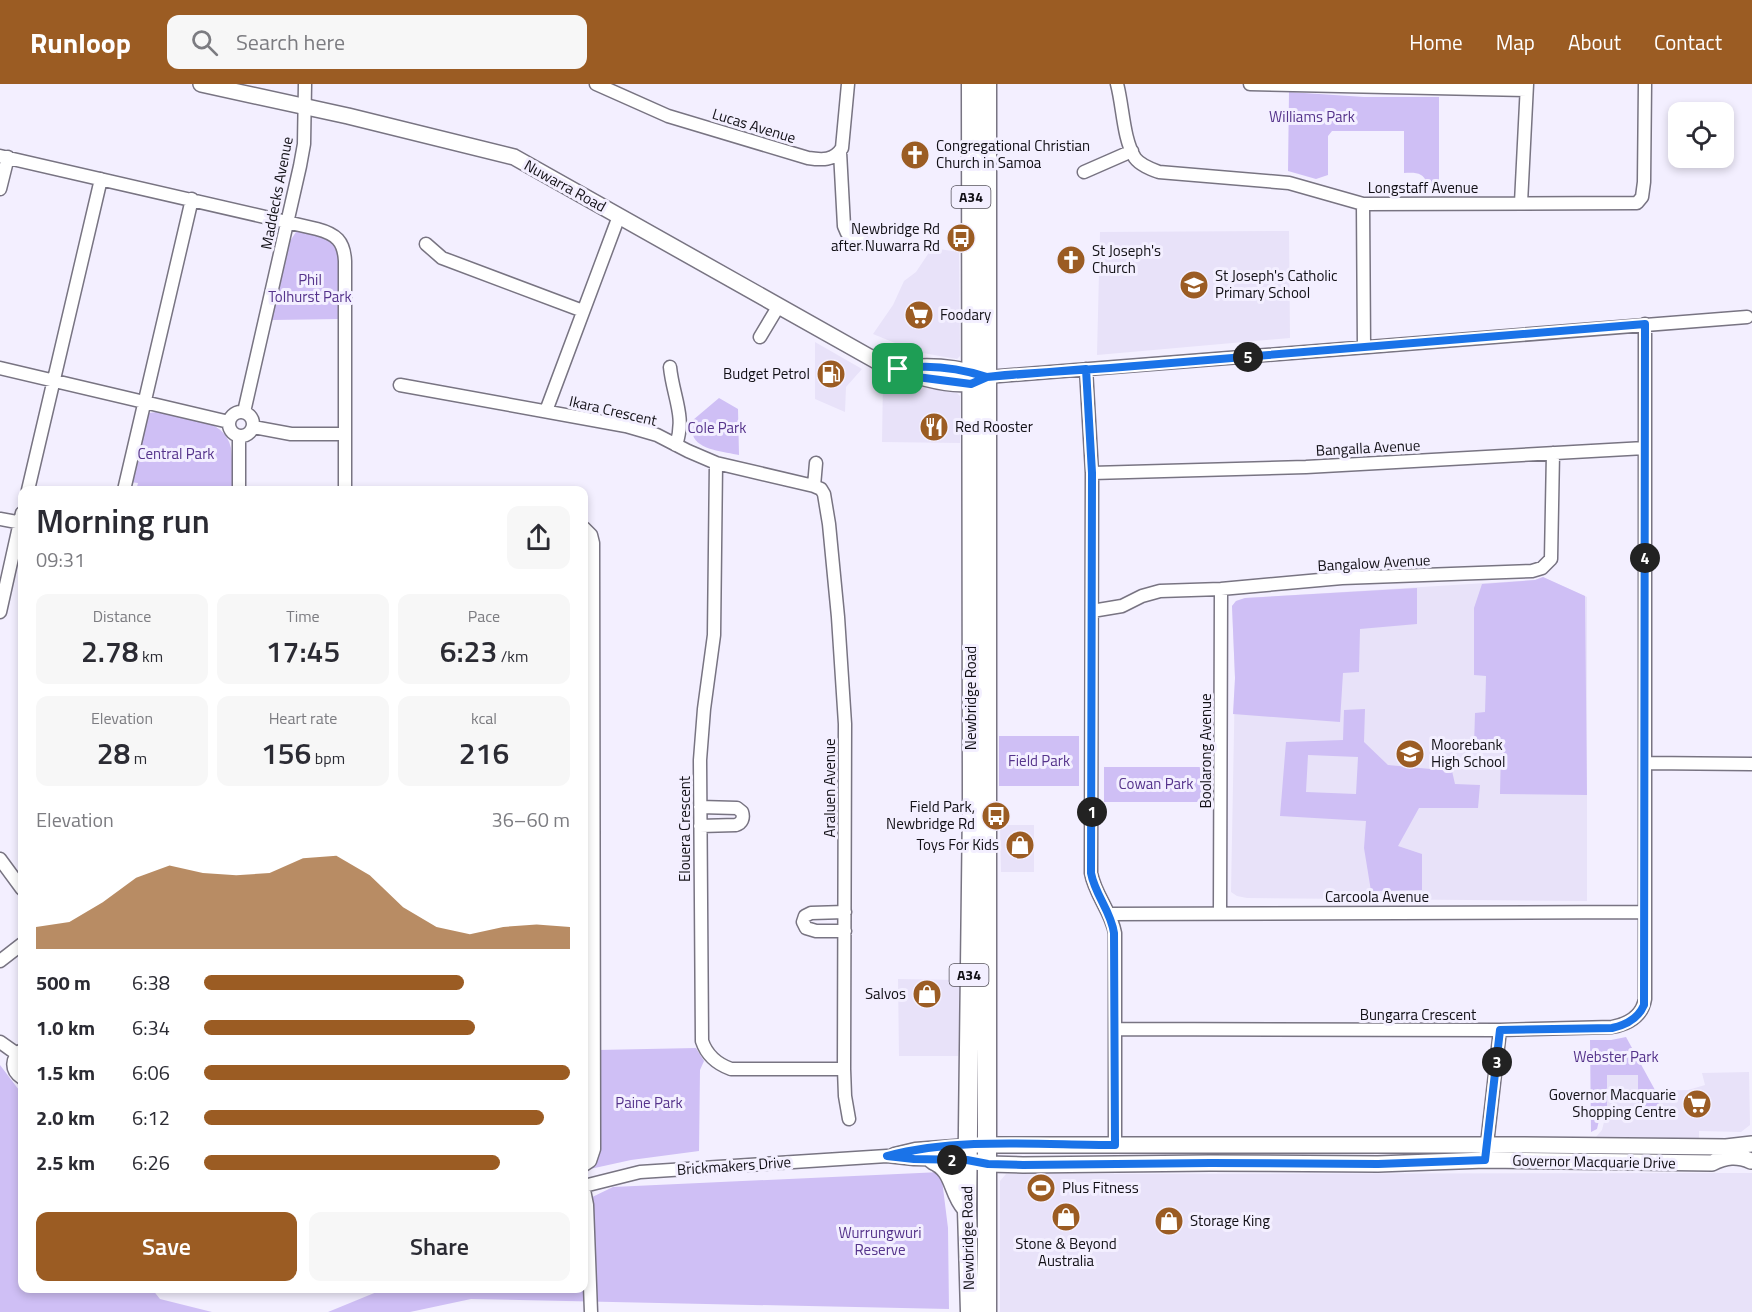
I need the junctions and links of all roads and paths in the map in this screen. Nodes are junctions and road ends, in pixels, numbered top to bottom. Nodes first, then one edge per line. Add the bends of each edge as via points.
1 (201, 84) edge
2 (305, 84) edge
3 (596, 84) edge
4 (848, 84) edge
5 (971, 84) edge
6 (987, 84) edge
7 (1116, 84) edge
8 (1250, 84) edge
9 (1645, 84) edge
10 (1527, 87) edge
11 (305, 108) junction
12 (1132, 150) junction
13 (840, 152) junction
14 (4, 156) edge
15 (1084, 172) dead end
16 (101, 179) junction
17 (0, 189) edge
18 (192, 200) junction
19 (1521, 203) junction
20 (1363, 204) junction
21 (619, 216) junction
22 (288, 222) junction
23 (864, 243) dead end
24 (426, 244) dead end
25 (778, 307) junction
26 (583, 311) junction
27 (1750, 317) edge
28 (1645, 324) junction
29 (760, 337) dead end
30 (1364, 347) junction
31 (670, 367) dead end
32 (0, 368) edge
33 (1086, 369) junction
34 (976, 378) junction
35 (54, 380) junction
36 (400, 385) dead end
37 (145, 401) junction
38 (546, 411) junction
39 (244, 412) junction
40 (229, 422) junction
41 (254, 427) junction
42 (345, 434) junction
43 (239, 436) junction
44 (676, 445) junction
45 (1645, 448) junction
46 (1553, 453) junction
47 (717, 463) junction
48 (816, 463) dead end
49 (1092, 473) junction
50 (29, 486) edge
51 (125, 486) edge
52 (239, 486) edge
53 (345, 486) edge
54 (814, 486) junction
55 (0, 519) edge
56 (18, 520) edge
57 (588, 532) edge
58 (18, 537) edge
59 (1221, 589) junction
60 (1092, 611) junction
61 (0, 612) edge
62 (588, 625) edge
63 (1645, 763) junction
64 (1752, 764) edge
65 (700, 807) junction
66 (588, 810) edge
67 (700, 826) junction
68 (0, 859) edge
69 (18, 884) edge
70 (589, 904) edge
71 (845, 912) junction
72 (1645, 912) junction
73 (1220, 913) junction
74 (1109, 914) junction
75 (845, 931) junction
76 (18, 947) edge
77 (0, 961) edge
78 (1115, 1029) junction
79 (1500, 1030) junction
80 (0, 1042) edge
81 (18, 1051) edge
82 (18, 1056) edge
83 (844, 1069) junction
84 (18, 1075) edge
85 (849, 1119) dead end
86 (988, 1145) junction
87 (1115, 1145) junction
88 (1488, 1145) junction
89 (1752, 1145) edge
90 (967, 1153) junction
91 (887, 1156) junction
92 (933, 1160) junction
93 (1485, 1160) junction
94 (1752, 1161) edge
95 (588, 1162) edge
96 (988, 1164) junction
97 (588, 1187) edge
98 (967, 1210) junction
99 (588, 1227) edge
100 (588, 1258) joint
101 (585, 1293) edge
102 (583, 1312) edge
103 (591, 1312) edge
104 (970, 1312) edge
105 (987, 1312) edge

1 - 11 main road, Nuwarra Road
2 - 11 street, Maddecks Avenue
3 - 13 street, Lucas Avenue via 668,116 808,158 820,160
4 - 13 street
5 - 34 highway, Newbridge Road / A34
6 - 34 highway, Newbridge Road / A34
7 - 12 street, Longstaff Avenue
8 - 10 street
9 - 19 street, Longstaff Avenue via 1644,182 1642,197 1637,202
10 - 19 street
11 - 21 main road, Nuwarra Road via 502,153
11 - 22 street, Maddecks Avenue via 302,155
12 - 15 street
12 - 20 street, Longstaff Avenue via 1136,159 1159,172 1289,183
13 - 23 street via 844,226 847,233
14 - 16 street
14 - 17 street
16 - 18 street
16 - 35 street
18 - 22 street
18 - 37 street
19 - 20 street, Longstaff Avenue
20 - 30 street
21 - 25 main road, Nuwarra Road
21 - 26 street
22 - 39 street, Maddecks Avenue
22 - 42 street via 332,234 345,251
24 - 26 street via 442,258
25 - 29 street
25 - 34 main road, Nuwarra Road via 860,353 898,369 918,366
26 - 38 street
27 - 28 street, Nuwarra Road
28 - 30 street, Nuwarra Road
28 - 45 street, Bungarra Crescent
30 - 33 street, Nuwarra Road
31 - 44 street via 681,422
32 - 35 street
33 - 34 street, Nuwarra Road
33 - 49 street
34 - 86 highway, Newbridge Road / A34
34 - 90 highway, Newbridge Road / A34
35 - 37 street
35 - 50 street
36 - 38 street, Ikara Crescent
37 - 40 street
37 - 51 street
38 - 44 street, Ikara Crescent via 640,430
39 - 40 street via 236,413
39 - 41 street
40 - 43 street via 230,430
41 - 42 street via 291,434
41 - 43 street via 250,433
42 - 53 street
43 - 52 street
44 - 47 street, Ikara Crescent
45 - 46 street, Bangalla Avenue
45 - 63 street, Bungarra Crescent
46 - 49 street, Bangalla Avenue via 1306,467
46 - 59 street, Bangalow Avenue via 1551,559 1542,568 1342,578
47 - 54 street, Ikara Crescent
47 - 65 street, Elouera Crescent via 715,610 701,734
48 - 54 street
49 - 60 street
54 - 71 street, Araluen Avenue via 823,491 825,499 842,663
55 - 56 street
57 - 62 street via 593,543
58 - 61 street
59 - 60 street, Bangalow Avenue via 1160,591 1122,606
59 - 73 street, Boolarong Avenue
60 - 74 street via 1091,873 1095,890
62 - 66 street
63 - 64 street
63 - 72 street, Bungarra Crescent
65 - 67 street, Elouera Crescent
65 - 67 street via 736,808 743,816 736,825
66 - 70 street
67 - 83 street, Elouera Crescent via 701,1031 705,1049 722,1066 741,1070
68 - 69 street
70 - 95 street via 594,1149
71 - 75 street, Araluen Avenue
71 - 75 street via 811,913 804,922 812,931
72 - 73 street, Carcoola Avenue
72 - 79 street, Bungarra Crescent via 1645,999 1642,1010 1633,1019 1612,1028
73 - 74 street, Carcoola Avenue
74 - 78 street via 1114,933
75 - 83 street, Araluen Avenue
76 - 77 street
78 - 79 street, Bungarra Crescent
78 - 87 street
79 - 88 street
80 - 81 street
82 - 84 street via 13,1067
83 - 85 street, Araluen Avenue
86 - 87 main road, Governor Macquarie Drive
86 - 90 main road, Brickmakers Drive
86 - 96 highway, Newbridge Road / A34
87 - 88 main road, Governor Macquarie Drive
88 - 89 main road, Governor Macquarie Drive
88 - 93 street
89 - 94 main road
90 - 91 street, Brickmakers Drive via 915,1149
90 - 92 street, Brickmakers Drive
90 - 96 main road, Governor Macquarie Drive
90 - 98 highway, Newbridge Road / A34
91 - 92 street, Brickmakers Drive
91 - 97 street, Brickmakers Drive via 640,1172
92 - 98 highway via 945,1166 958,1199
93 - 94 main road, Governor Macquarie Drive via 1712,1163 1734,1157
93 - 96 main road, Governor Macquarie Drive via 1378,1164
96 - 105 highway, Newbridge Road / A34
98 - 104 highway, Newbridge Road / A34
99 - 100 street
100 - 103 street
101 - 102 street

